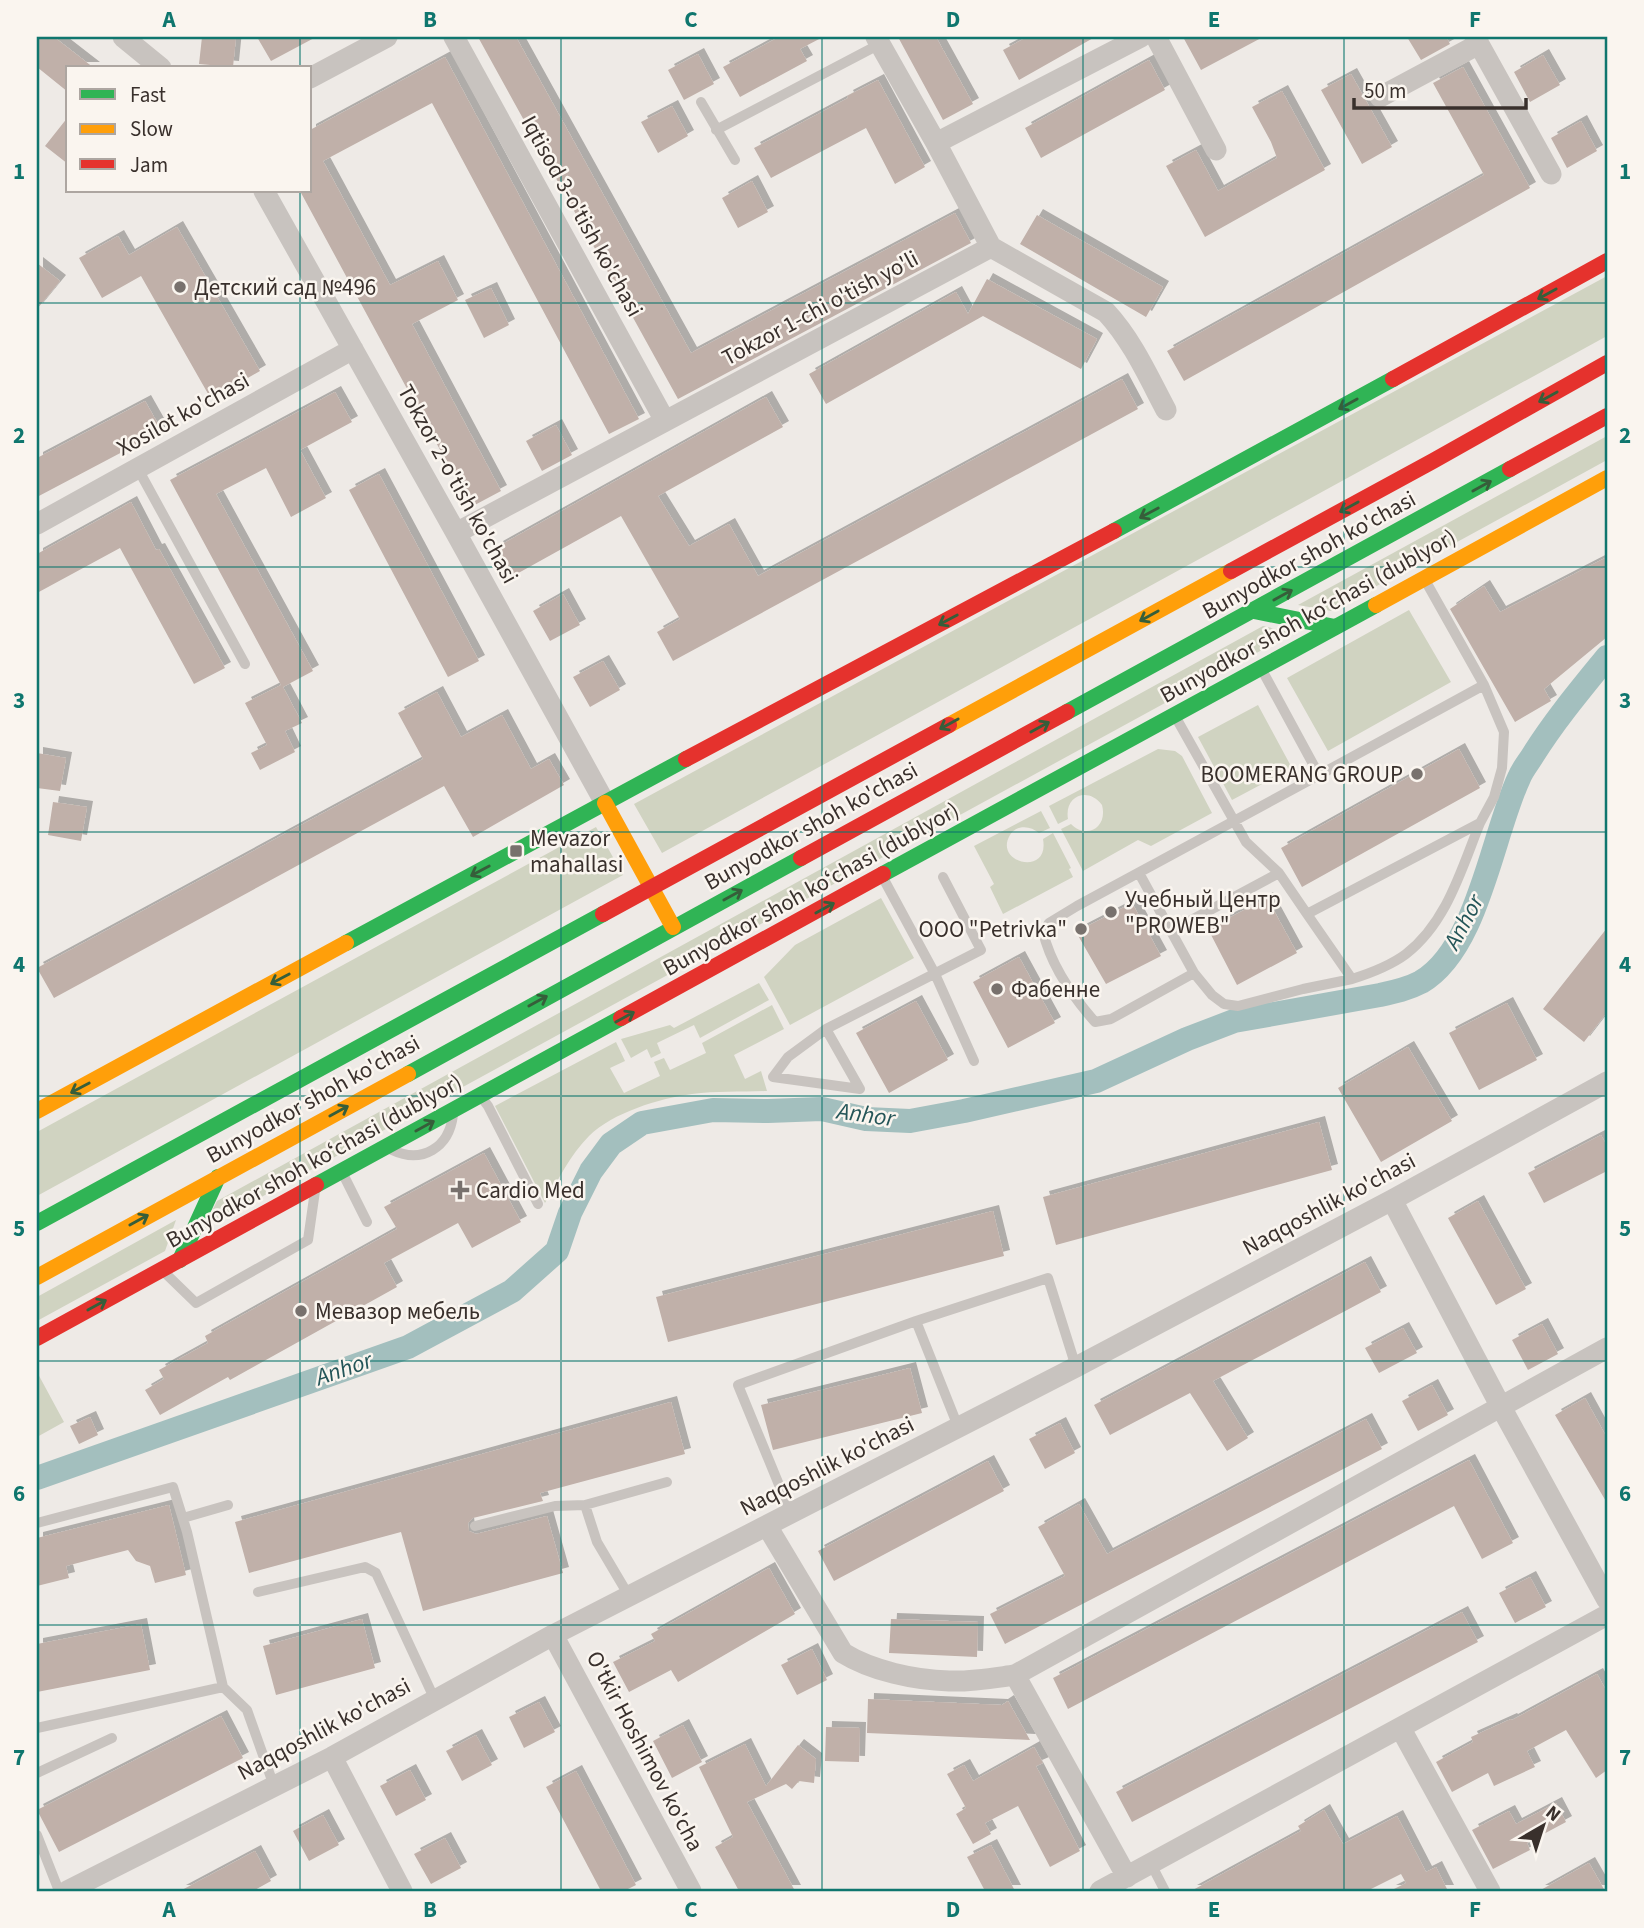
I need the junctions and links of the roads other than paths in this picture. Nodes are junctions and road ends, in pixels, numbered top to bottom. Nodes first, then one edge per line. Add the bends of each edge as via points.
1 (123, 37) edge
2 (387, 37) edge
3 (454, 37) edge
4 (1141, 37) edge
5 (1156, 37) edge
6 (878, 40) edge
7 (1477, 40) edge
8 (159, 66) edge
9 (312, 77) edge
10 (1380, 97) dead end
11 (701, 102) dead end
12 (716, 130) junction
13 (936, 143) junction
14 (1216, 150) dead end
15 (735, 160) dead end
16 (1551, 174) dead end
17 (265, 192) edge
18 (991, 247) junction
19 (1607, 261) edge
20 (353, 349) junction
21 (1607, 363) edge
22 (1166, 410) dead end
23 (1607, 416) edge
24 (665, 421) junction
25 (138, 469) junction
26 (1607, 478) edge
27 (37, 524) edge
28 (456, 533) junction
29 (1423, 578) junction
30 (1254, 611) junction
31 (1335, 627) junction
32 (245, 664) dead end
33 (1261, 668) junction
34 (1484, 685) junction
35 (1175, 715) junction
36 (1319, 775) junction
37 (604, 803) junction
38 (1233, 820) junction
39 (1480, 823) junction
40 (1139, 873) junction
41 (1279, 873) junction
42 (882, 876) junction
43 (943, 877) dead end
44 (650, 887) junction
45 (1307, 914) junction
46 (673, 928) junction
47 (1171, 931) junction
48 (1194, 973) junction
49 (935, 974) junction
50 (1352, 979) junction
51 (825, 1029) junction
52 (974, 1061) dead end
53 (1607, 1082) edge
54 (481, 1096) junction
55 (37, 1111) edge
56 (453, 1111) junction
57 (386, 1147) junction
58 (341, 1171) junction
59 (218, 1177) junction
60 (315, 1186) junction
61 (1392, 1200) junction
62 (538, 1204) dead end
63 (367, 1222) dead end
64 (37, 1223) edge
65 (180, 1260) junction
66 (162, 1270) junction
67 (37, 1277) edge
68 (916, 1321) junction
69 (37, 1338) edge
70 (1607, 1348) edge
71 (1076, 1367) junction
72 (1501, 1407) junction
73 (959, 1429) junction
74 (667, 1482) dead end
75 (228, 1505) dead end
76 (585, 1505) junction
77 (791, 1514) junction
78 (183, 1518) junction
79 (37, 1523) edge
80 (475, 1526) dead end
81 (767, 1526) junction
82 (258, 1592) dead end
83 (629, 1596) junction
84 (1607, 1600) edge
85 (1607, 1615) edge
86 (553, 1635) junction
87 (1015, 1675) junction
88 (223, 1687) junction
89 (435, 1700) junction
90 (37, 1728) edge
91 (1401, 1729) junction
92 (112, 1738) dead end
93 (332, 1757) junction
94 (37, 1773) edge
95 (274, 1786) junction
96 (37, 1835) edge
97 (1151, 1864) junction
98 (1127, 1877) junction
99 (59, 1891) edge
100 (66, 1891) edge
101 (402, 1891) edge
102 (691, 1891) edge
103 (1100, 1891) edge
104 (1165, 1891) edge
105 (1490, 1891) edge

1 - 8 street
2 - 9 street
3 - 24 street, Iqtisod 3-o'tish ko'chasi
4 - 13 street
5 - 14 street
6 - 12 lane
6 - 13 street
7 - 10 street
7 - 16 street
11 - 12 lane
12 - 15 lane
13 - 18 street
17 - 20 street, Tokzor 2-o'tish ko'chasi
18 - 22 street via 1106,312 1128,340
18 - 24 street, Tokzor 1-chi o'tish yo'li
19 -> 37 main road via 1202,484
20 - 25 street, Xosilot ko'chasi
20 - 28 street, Tokzor 2-o'tish ko'chasi
21 -> 44 main road, Bunyodkor shoh ko'chasi
30 -> 23 main road, Bunyodkor shoh ko'chasi
24 - 28 street, Tokzor 1-chi o'tish yo'li
25 - 27 street, Xosilot ko'chasi
25 - 32 lane
26 - 29 main road, Bunyodkor shoh koʻchasi (dublyor)
28 - 37 street, Tokzor 2-o'tish ko'chasi
29 - 31 main road, Bunyodkor shoh koʻchasi (dublyor)
29 - 34 lane
30 - 31 main road
46 -> 30 main road, Bunyodkor shoh ko'chasi
31 - 33 main road, Bunyodkor shoh koʻchasi (dublyor)
33 - 35 main road, Bunyodkor shoh koʻchasi (dublyor)
33 - 36 lane
34 - 36 lane
34 - 39 lane via 1504,732 1502,768
35 - 38 lane
35 - 42 main road, Bunyodkor shoh koʻchasi (dublyor)
36 - 38 lane
37 - 44 main road
37 -> 55 main road
38 - 40 lane
38 - 41 lane via 1246,842
39 - 45 lane
39 - 50 lane via 1449,903 1427,934 1381,969
40 - 47 lane
40 - 48 lane via 1049,923 1043,932 1046,946 1077,1001 1095,1022 1111,1019
41 - 45 lane
41 - 47 lane
42 - 49 lane
54 -> 42 main road, Bunyodkor shoh koʻchasi (dublyor)
43 - 49 lane via 981,950
44 - 46 main road
44 - 64 main road, Bunyodkor shoh ko'chasi
45 - 50 lane
59 -> 46 main road, Bunyodkor shoh ko'chasi
47 - 48 lane
48 - 50 lane via 1224,1004 1238,1006
49 - 51 lane
49 - 52 lane
51 - 51 lane via 860,1089 773,1077 788,1057
53 - 61 street, Naqqoshlik ko'chasi
54 - 56 main road, Bunyodkor shoh koʻchasi (dublyor)
54 - 62 lane
57 -> 56 main road, Bunyodkor shoh koʻchasi (dublyor)
56 - 57 lane via 451,1130 438,1146 421,1156
57 - 58 main road, Bunyodkor shoh koʻchasi (dublyor)
58 - 60 main road, Bunyodkor shoh koʻchasi (dublyor)
58 - 63 lane
59 - 65 main road
67 -> 59 main road, Bunyodkor shoh ko'chasi
60 - 65 main road, Bunyodkor shoh koʻchasi (dublyor)
60 - 66 lane via 307,1240 196,1303
61 - 71 street, Naqqoshlik ko'chasi
61 - 72 street
65 - 66 main road, Bunyodkor shoh koʻchasi (dublyor)
69 -> 66 main road, Bunyodkor shoh koʻchasi (dublyor)
68 - 71 lane via 1048,1278
68 - 73 lane
68 - 77 lane via 738,1385
70 - 72 street
71 - 73 street, Naqqoshlik ko'chasi
72 - 84 street
72 - 87 street
73 - 77 street, Naqqoshlik ko'chasi
74 - 76 lane
75 - 78 lane
76 - 80 lane via 555,1506
76 - 83 lane via 597,1542
77 - 81 street, Naqqoshlik ko'chasi
78 - 79 lane via 173,1487
78 - 88 lane
81 - 83 street, Naqqoshlik ko'chasi
81 - 87 street via 843,1653 878,1670 948,1681
82 - 89 lane via 365,1567 376,1573
83 - 86 street, Naqqoshlik ko'chasi
85 - 91 street
86 - 89 street, Naqqoshlik ko'chasi
86 - 102 street, O'tkir Hoshimov ko'cha
87 - 98 street
88 - 90 lane
88 - 95 lane via 247,1710
89 - 93 street, Naqqoshlik ko'chasi
91 - 97 street
91 - 105 street
92 - 94 lane
93 - 95 street, Naqqoshlik ko'chasi
93 - 101 street
95 - 100 street, Naqqoshlik ko'chasi
96 - 99 lane
97 - 98 street
97 - 104 lane
98 - 103 street

